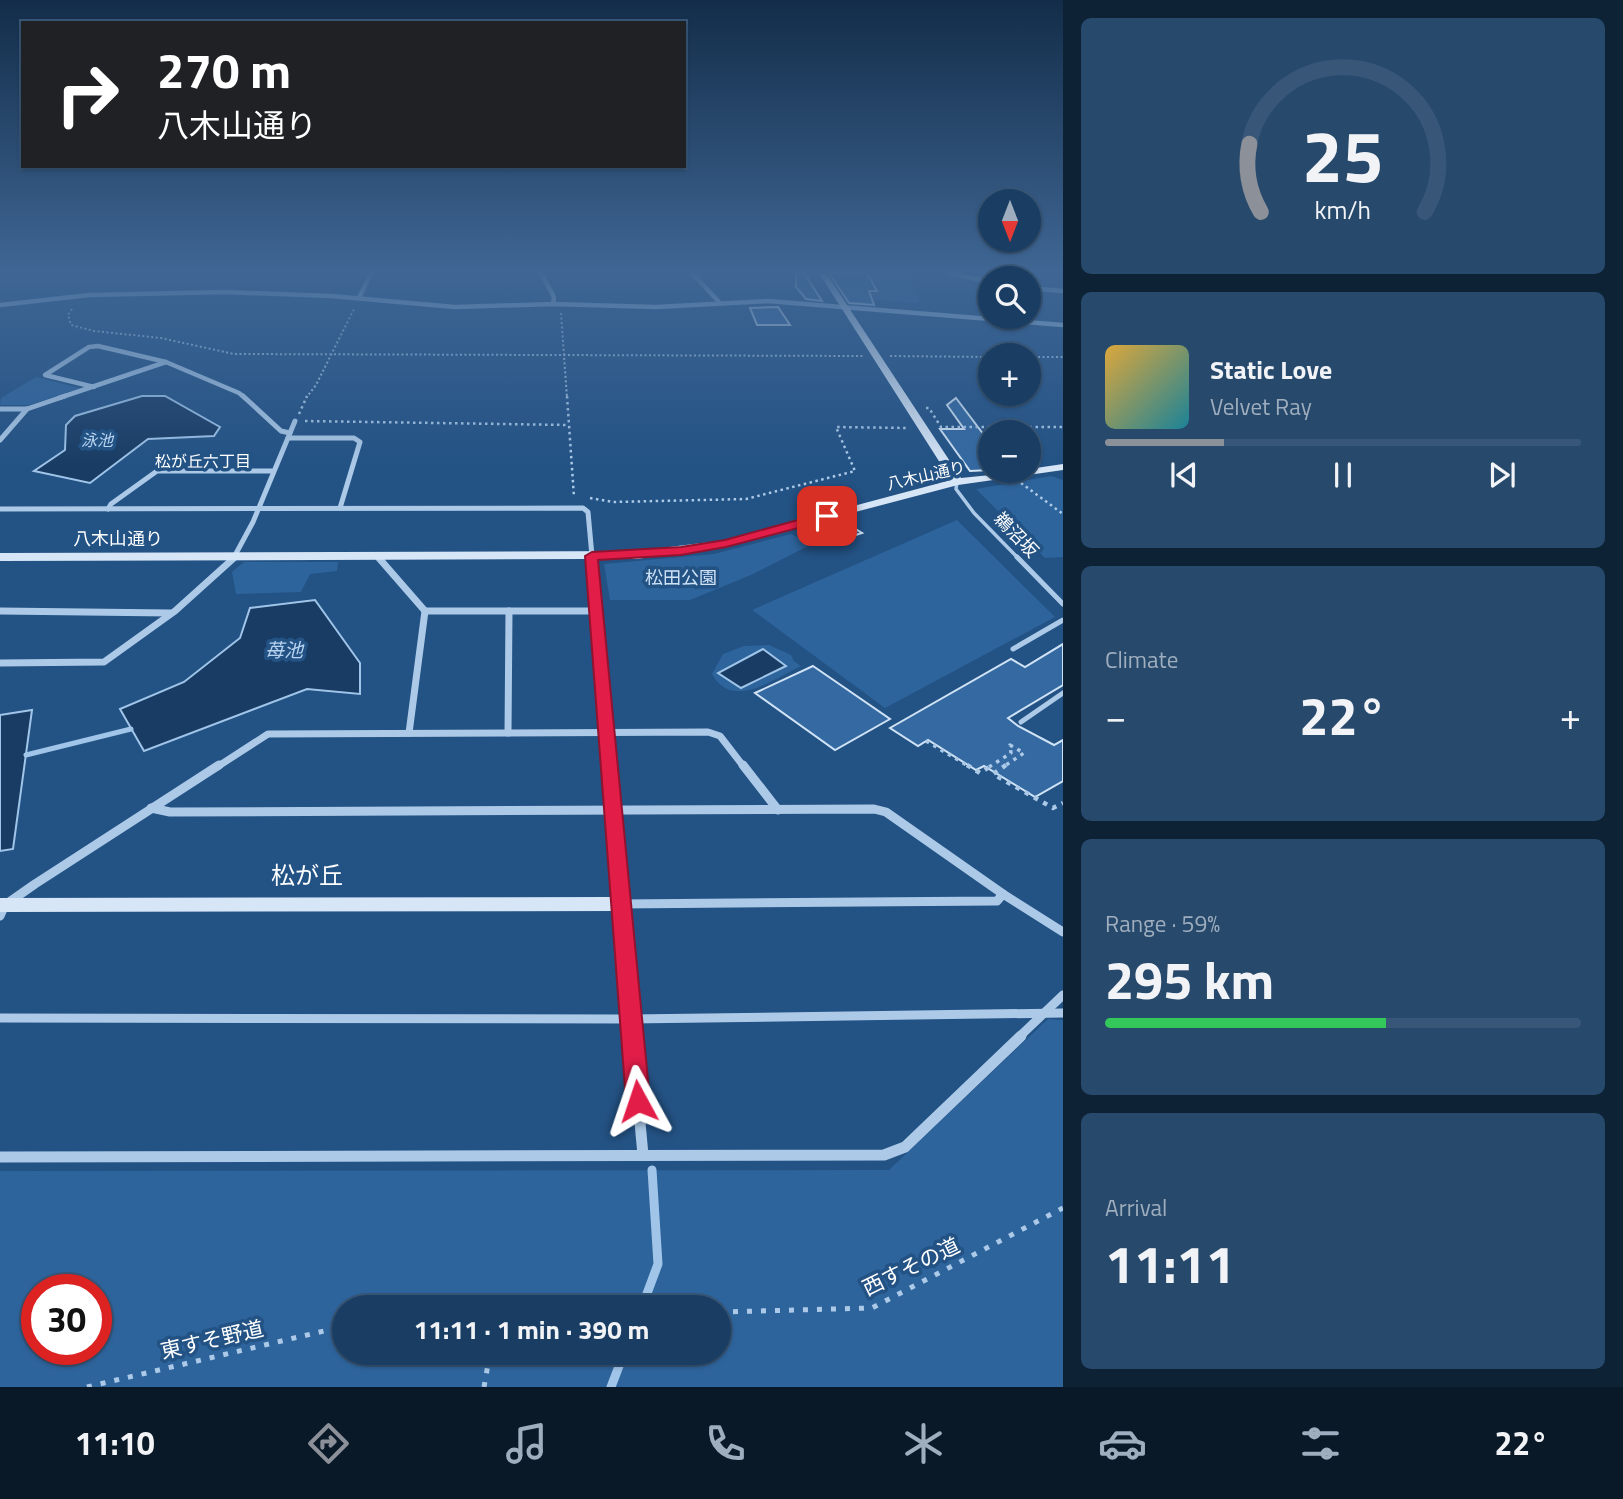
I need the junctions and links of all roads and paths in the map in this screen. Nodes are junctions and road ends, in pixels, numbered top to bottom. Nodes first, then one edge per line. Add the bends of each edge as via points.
1 (158, 338) edge
2 (340, 338) edge
3 (562, 338) edge
4 (864, 338) edge
5 (332, 354) junction
6 (562, 354) junction
7 (876, 356) junction
8 (978, 357) edge
9 (1041, 357) edge
10 (1063, 357) edge
11 (166, 362) junction
12 (94, 387) junction
13 (909, 407) junction
14 (0, 409) edge
15 (27, 409) junction
16 (295, 421) junction
17 (569, 425) junction
18 (1063, 427) edge
19 (923, 428) junction
20 (289, 436) junction
21 (0, 439) edge
22 (1063, 467) edge
23 (1041, 470) edge
24 (272, 471) junction
25 (978, 479) edge
26 (957, 482) junction
27 (1020, 483) edge
28 (575, 495) dead end
29 (587, 497) dead end
30 (257, 508) junction
31 (340, 508) junction
32 (0, 509) edge
33 (108, 509) junction
34 (1063, 514) edge
35 (376, 555) junction
36 (0, 556) edge
37 (236, 556) junction
38 (592, 556) junction
39 (1063, 604) edge
40 (0, 611) edge
41 (425, 611) junction
42 (509, 611) junction
43 (595, 611) junction
44 (170, 613) junction
45 (1063, 620) edge
46 (1013, 649) dead end
47 (0, 663) edge
48 (1063, 693) edge
49 (1021, 722) dead end
50 (409, 733) junction
51 (509, 733) junction
52 (606, 733) junction
53 (926, 741) dead end
54 (1063, 803) edge
55 (151, 808) junction
56 (612, 810) junction
57 (778, 810) junction
58 (1003, 894) junction
59 (620, 904) junction
60 (2, 909) edge
61 (1063, 932) edge
62 (1063, 995) edge
63 (1045, 1013) junction
64 (1063, 1013) edge
65 (0, 1018) edge
66 (630, 1019) junction
67 (643, 1155) junction
68 (0, 1157) edge
69 (1063, 1208) edge
70 (731, 1312) edge
71 (332, 1329) edge
72 (488, 1365) edge
73 (87, 1387) edge
74 (484, 1387) edge

1 - 5 path via 222,353
2 - 5 path
3 - 6 path
4 - 7 street
5 - 6 path
5 - 16 path
6 - 7 path
6 - 17 path
7 - 8 path
7 - 13 street
9 - 10 path
11 - 12 street
11 - 12 street via 98,346 45,375
11 - 20 street via 239,393
12 - 15 street
13 - 18 path via 929,408 941,427
13 - 19 street
14 - 15 street
15 - 21 street
16 - 17 path
16 - 20 street
17 - 28 path
19 - 26 street
19 - 29 path via 836,427 855,471 746,499 612,502
20 - 24 street
20 - 31 street via 360,442
22 - 23 street, 八木山通り
24 - 30 street
24 - 33 street via 157,471
25 - 26 street, 八木山通り
26 - 38 street, 八木山通り via 726,543 681,551
26 - 39 lane, 鵜沼坂 via 956,489 974,513
27 - 34 path
30 - 31 street
30 - 33 street
30 - 37 street
31 - 38 street via 583,509 588,512
32 - 33 street
35 - 37 street, 八木山通り
35 - 38 street, 八木山通り
35 - 41 street
36 - 37 street, 八木山通り
37 - 44 street
38 - 43 street
40 - 44 street
41 - 42 street
41 - 50 street
42 - 43 street
42 - 51 street
43 - 52 street
44 - 47 street via 104,662
45 - 46 lane
48 - 49 lane
50 - 51 street
50 - 55 street via 268,734
51 - 52 street
52 - 56 street
52 - 57 street via 708,732 720,736
53 - 54 path via 980,773 1011,753 1010,745 1024,753 993,774 1053,808
55 - 56 street via 170,812
55 - 60 street
56 - 57 street
56 - 59 street
57 - 58 street via 886,811
58 - 59 street via 997,901
58 - 61 street
59 - 60 street
59 - 66 street
62 - 63 street
63 - 64 street
63 - 66 street
63 - 67 street via 905,1147 884,1155
65 - 66 street
66 - 67 street
67 - 68 street
69 - 70 path, 西すその道 via 872,1308
71 - 73 path, 東すそ野道
72 - 74 path

